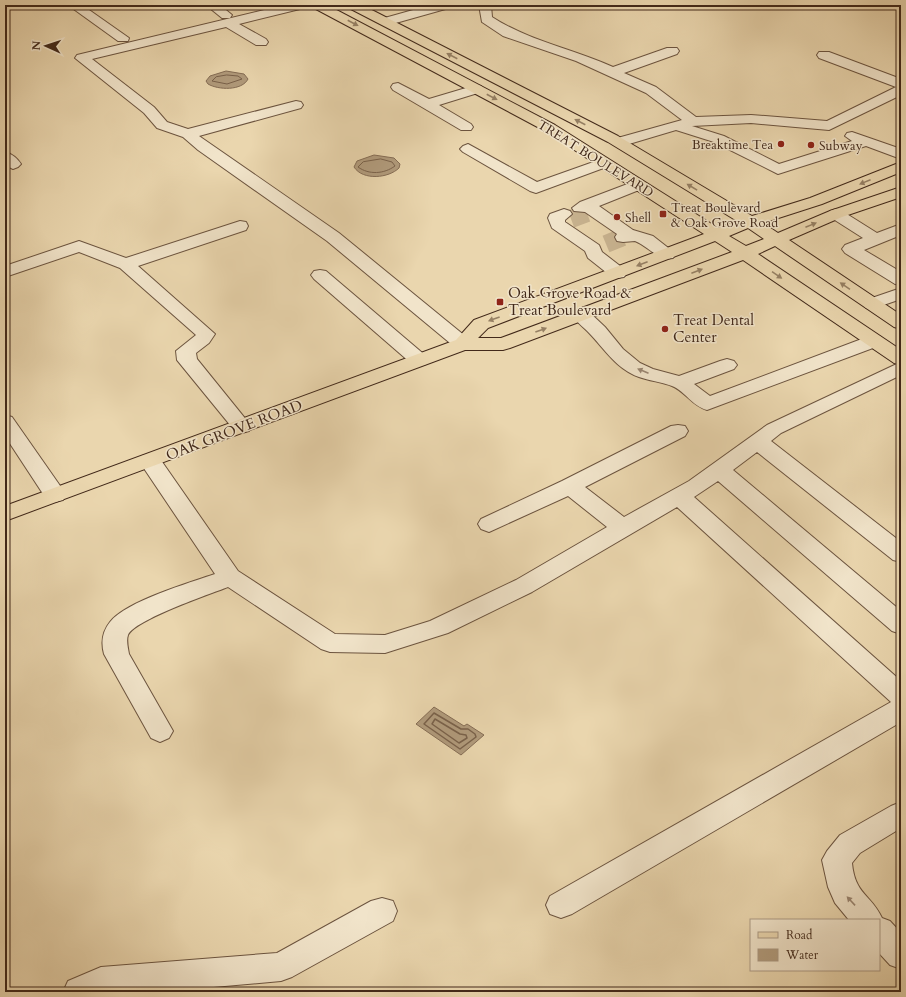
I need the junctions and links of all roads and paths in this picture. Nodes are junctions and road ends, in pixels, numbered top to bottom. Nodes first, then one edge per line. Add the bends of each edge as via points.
1 (97, 5) edge
2 (212, 5) edge
3 (300, 5) edge
4 (318, 5) edge
5 (353, 5) edge
6 (445, 5) edge
7 (485, 5) edge
8 (78, 8) edge
9 (227, 19) junction
10 (385, 22) junction
11 (123, 38) dead end
12 (261, 42) dead end
13 (672, 52) dead end
14 (824, 54) dead end
15 (613, 72) junction
16 (901, 84) edge
17 (398, 87) dead end
18 (476, 89) junction
19 (901, 90) edge
20 (427, 104) junction
21 (296, 105) dead end
22 (694, 121) junction
23 (679, 126) junction
24 (829, 126) junction
25 (466, 127) dead end
26 (188, 134) junction
27 (619, 142) junction
28 (864, 142) junction
29 (468, 149) dead end
30 (901, 154) edge
31 (604, 163) junction
32 (901, 167) edge
33 (638, 185) junction
34 (901, 192) edge
35 (577, 213) junction
36 (836, 214) junction
37 (750, 222) junction
38 (240, 226) dead end
39 (901, 229) edge
40 (718, 236) junction
41 (608, 238) junction
42 (874, 238) junction
43 (775, 239) junction
44 (745, 253) junction
45 (667, 254) junction
46 (126, 264) junction
47 (5, 272) edge
48 (618, 273) junction
49 (320, 275) dead end
50 (901, 280) edge
51 (901, 293) edge
52 (872, 304) junction
53 (581, 315) junction
54 (901, 323) edge
55 (874, 341) junction
56 (463, 344) junction
57 (901, 359) edge
58 (419, 360) junction
59 (727, 365) dead end
60 (901, 368) edge
61 (680, 382) junction
62 (5, 421) edge
63 (242, 427) junction
64 (678, 430) dead end
65 (758, 442) junction
66 (150, 461) junction
67 (719, 470) junction
68 (570, 486) junction
69 (55, 495) junction
70 (679, 496) junction
71 (5, 514) edge
72 (489, 524) dead end
73 (623, 528) junction
74 (901, 554) edge
75 (230, 577) junction
76 (901, 625) edge
77 (901, 696) edge
78 (901, 709) edge
79 (160, 731) dead end
80 (901, 814) edge
81 (561, 905) dead end
82 (382, 911) dead end
83 (867, 919) edge
84 (880, 933) edge
85 (901, 955) edge
86 (79, 992) edge

1 - 8 street
2 - 9 street
3 - 9 street
4 -> 18 main road, TREAT BOULEVARD
5 - 10 main road, TREAT BOULEVARD
6 - 10 street
7 - 15 street via 486,19 508,33
8 - 11 street
9 - 12 street
9 - 26 street via 82,58 144,105 162,125
27 -> 10 main road, TREAT BOULEVARD
13 - 15 street
14 - 16 street
15 - 22 street via 651,90
17 - 20 street
18 - 20 street
18 -> 31 main road, TREAT BOULEVARD via 550,128
19 - 24 street
20 - 25 street
21 - 26 street
22 - 23 street
22 - 24 street via 751,119
23 - 27 street
23 - 28 street via 719,140 778,169
24 - 28 street
26 - 56 street via 333,237
37 -> 27 main road, TREAT BOULEVARD
28 - 30 street
29 - 31 street via 536,188
31 - 33 main road, TREAT BOULEVARD
32 -> 37 main road, OAK GROVE ROAD via 816,201
33 - 35 street
33 - 40 main road, TREAT BOULEVARD
34 - 36 main road, OAK GROVE ROAD
35 - 41 street
35 - 41 street
36 - 42 street
43 -> 36 main road, OAK GROVE ROAD
37 - 40 main road, OAK GROVE ROAD
37 - 43 main road, TREAT BOULEVARD
38 - 46 street
39 - 42 street
40 - 44 main road, TREAT BOULEVARD
40 - 45 main road, OAK GROVE ROAD
41 - 45 street via 642,236
41 - 48 street via 594,254
42 - 50 street via 851,249
43 - 44 main road, OAK GROVE ROAD
52 -> 43 main road, TREAT BOULEVARD
53 -> 44 main road, OAK GROVE ROAD
44 -> 55 main road, TREAT BOULEVARD
45 -> 48 main road, OAK GROVE ROAD
46 - 47 street via 80,246
46 - 63 street via 206,334 204,339 186,351 187,360
48 -> 56 main road, OAK GROVE ROAD via 481,324
49 - 58 street
51 - 52 street
52 - 54 main road, TREAT BOULEVARD
56 -> 53 main road, OAK GROVE ROAD via 503,344
61 -> 53 street via 633,367 616,353 598,330
55 - 57 main road, TREAT BOULEVARD
55 - 61 street via 707,404
56 - 58 main road, OAK GROVE ROAD
58 - 63 main road, OAK GROVE ROAD
59 - 61 street
60 - 65 street via 774,429
62 - 69 street
63 - 66 main road, OAK GROVE ROAD
64 - 68 street
65 - 67 street
65 - 74 street
66 - 69 main road, OAK GROVE ROAD
66 - 75 street
67 - 70 street
67 - 76 street
68 - 72 street
68 - 73 street
69 - 71 main road, OAK GROVE ROAD
70 - 73 street
70 - 77 street
73 - 75 street via 524,586 438,627 385,644 330,643
75 - 79 street via 154,607 128,620 119,628 114,644 117,654
78 - 81 street
83 -> 80 street via 846,896 838,879 837,860 850,844
82 - 86 street via 281,967 101,982
84 - 85 street

